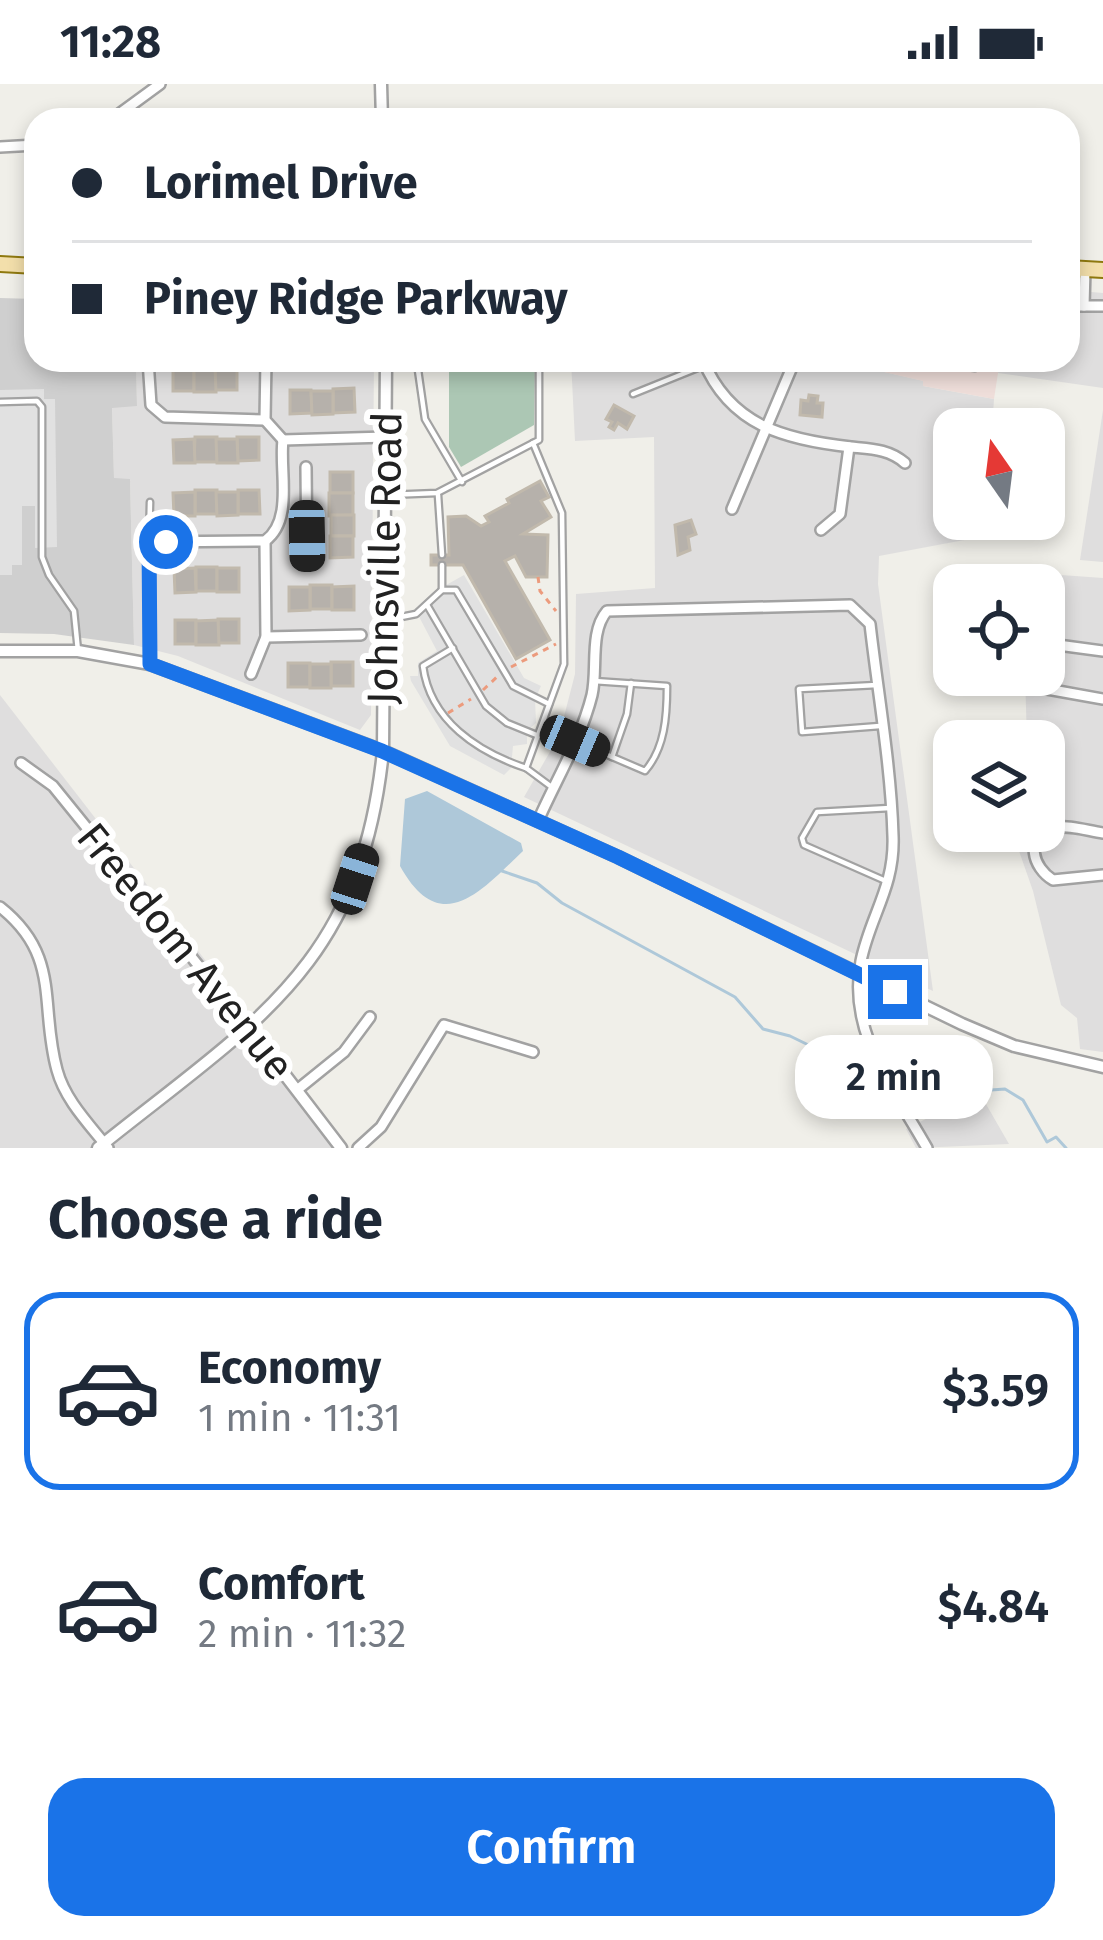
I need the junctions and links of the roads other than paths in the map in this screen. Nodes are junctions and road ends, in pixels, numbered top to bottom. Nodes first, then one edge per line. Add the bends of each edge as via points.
1 (160, 84) edge
2 (127, 108) edge
3 (1080, 269) edge
4 (1085, 269) junction
5 (1103, 270) edge
6 (1080, 305) edge
7 (1084, 305) junction
8 (1103, 306) edge
9 (149, 372) edge
10 (266, 372) edge
11 (386, 372) edge
12 (418, 372) edge
13 (540, 372) edge
14 (683, 372) edge
15 (710, 372) edge
16 (790, 372) edge
17 (633, 394) dead end
18 (0, 402) edge
19 (265, 420) junction
20 (766, 429) junction
21 (386, 437) junction
22 (283, 440) junction
23 (533, 443) junction
24 (849, 446) junction
25 (905, 463) dead end
26 (306, 466) dead end
27 (462, 482) junction
28 (437, 493) junction
29 (386, 495) junction
30 (150, 502) dead end
31 (732, 508) dead end
32 (306, 509) junction
33 (282, 510) junction
34 (820, 530) dead end
35 (265, 541) junction
36 (149, 542) junction
37 (442, 555) dead end
38 (307, 562) dead end
39 (442, 565) dead end
40 (442, 590) junction
41 (428, 605) junction
42 (384, 620) junction
43 (361, 635) dead end
44 (266, 638) junction
45 (1065, 646) edge
46 (453, 648) junction
47 (0, 651) edge
48 (78, 651) junction
49 (1103, 651) edge
50 (150, 664) junction
51 (251, 674) dead end
52 (594, 681) junction
53 (631, 683) junction
54 (877, 686) junction
55 (1065, 692) edge
56 (1103, 699) edge
57 (549, 704) junction
58 (881, 726) junction
59 (539, 736) junction
60 (575, 741) junction
61 (382, 751) junction
62 (612, 757) junction
63 (21, 763) dead end
64 (526, 768) junction
65 (553, 788) junction
66 (890, 808) junction
67 (538, 821) junction
68 (1103, 833) edge
69 (1103, 874) edge
70 (889, 883) junction
71 (0, 907) edge
72 (861, 976) junction
73 (370, 1017) dead end
74 (249, 1028) junction
75 (533, 1052) dead end
76 (1103, 1067) edge
77 (297, 1090) junction
78 (103, 1146) edge
79 (341, 1148) edge
80 (358, 1148) edge
81 (927, 1148) edge

1 - 2 street
3 - 4 main road
4 - 5 main road
4 - 7 street
6 - 7 street
7 - 8 street
9 - 19 street via 151,405 164,417
10 - 19 street
11 - 21 street, Johnsville Road
12 - 27 lane via 425,419
13 - 23 lane via 542,423
14 - 17 lane
15 - 20 street via 732,406
16 - 20 street
18 - 48 lane via 42,407 43,566 74,611
19 - 22 street
20 - 24 street
20 - 31 street
21 - 22 street
21 - 29 street, Johnsville Road
22 - 33 street
23 - 27 lane
23 - 57 lane via 562,513 564,664
24 - 25 street
24 - 34 street via 839,514
26 - 32 street
27 - 28 lane
28 - 29 lane
28 - 37 lane
29 - 42 street, Johnsville Road
30 - 36 lane
32 - 33 street
32 - 38 street
33 - 35 street
35 - 36 street
35 - 44 street
36 - 50 street
39 - 40 lane
40 - 41 lane
40 - 57 lane via 457,590 523,695
41 - 42 lane via 407,619
41 - 46 lane
42 - 61 street, Johnsville Road
43 - 44 street
44 - 51 street
45 - 49 street
46 - 59 lane via 494,714
46 - 64 lane via 423,666 444,715 467,742
47 - 48 street
48 - 50 street
50 - 61 street
52 - 53 lane
52 - 54 street via 607,610 850,605 870,624
52 - 60 street
53 - 62 lane
53 - 62 lane via 668,686 662,737 645,771
54 - 58 street
54 - 58 lane via 800,689 802,731
55 - 56 street
57 - 59 lane
58 - 66 street
59 - 64 lane
60 - 62 lane
60 - 65 street
61 - 67 street
61 - 74 street, Johnsville Road via 364,851 341,911 315,956
63 - 74 street, Freedom Avenue via 53,786
64 - 65 lane
65 - 67 street
66 - 70 street
66 - 70 lane via 817,812 802,838
67 - 72 street
68 - 69 street via 1054,828 1034,851 1053,880
70 - 72 street
71 - 78 street via 41,962 58,1074
72 - 76 street via 1014,1046
72 - 81 street via 868,1045
73 - 77 street via 344,1052
74 - 77 street, Freedom Avenue
74 - 78 street, Johnsville Road
75 - 80 street via 444,1024 382,1126
77 - 79 street, Freedom Avenue

